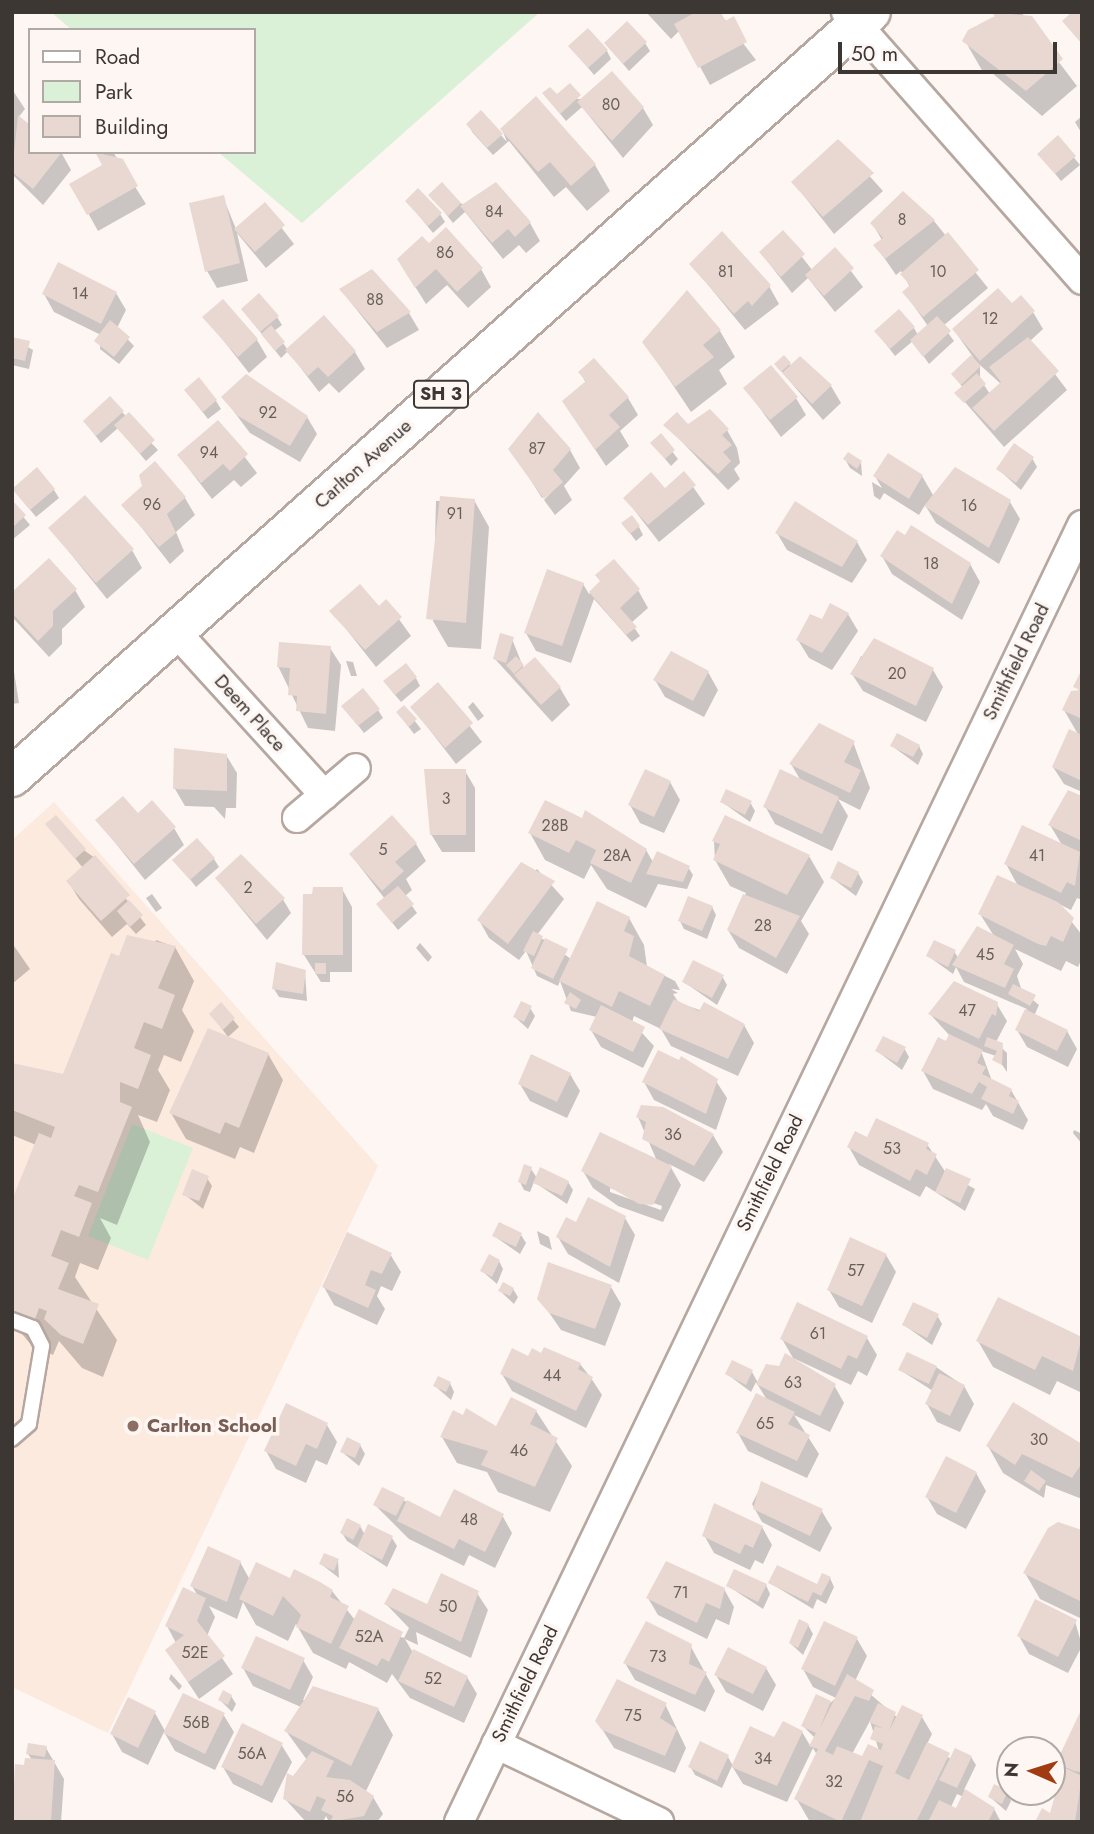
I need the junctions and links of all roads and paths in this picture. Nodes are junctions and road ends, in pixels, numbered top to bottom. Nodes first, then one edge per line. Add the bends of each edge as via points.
1 (858, 16) edge
2 (1082, 280) edge
3 (1082, 525) edge
4 (175, 631) junction
5 (356, 768) dead end
6 (12, 777) edge
7 (324, 795) junction
8 (297, 818) dead end
9 (12, 1320) edge
10 (12, 1439) edge
11 (496, 1744) junction
12 (459, 1822) edge
13 (659, 1822) edge

1 - 2 street
1 - 4 highway, Carlton Avenue / SH 3
3 - 11 street, Smithfield Road
4 - 6 highway, Carlton Avenue / SH 3
4 - 7 street, Deem Place
5 - 7 street
7 - 8 street
9 - 10 lane via 33,1328 42,1346 29,1424
11 - 12 street, Smithfield Road
11 - 13 street

